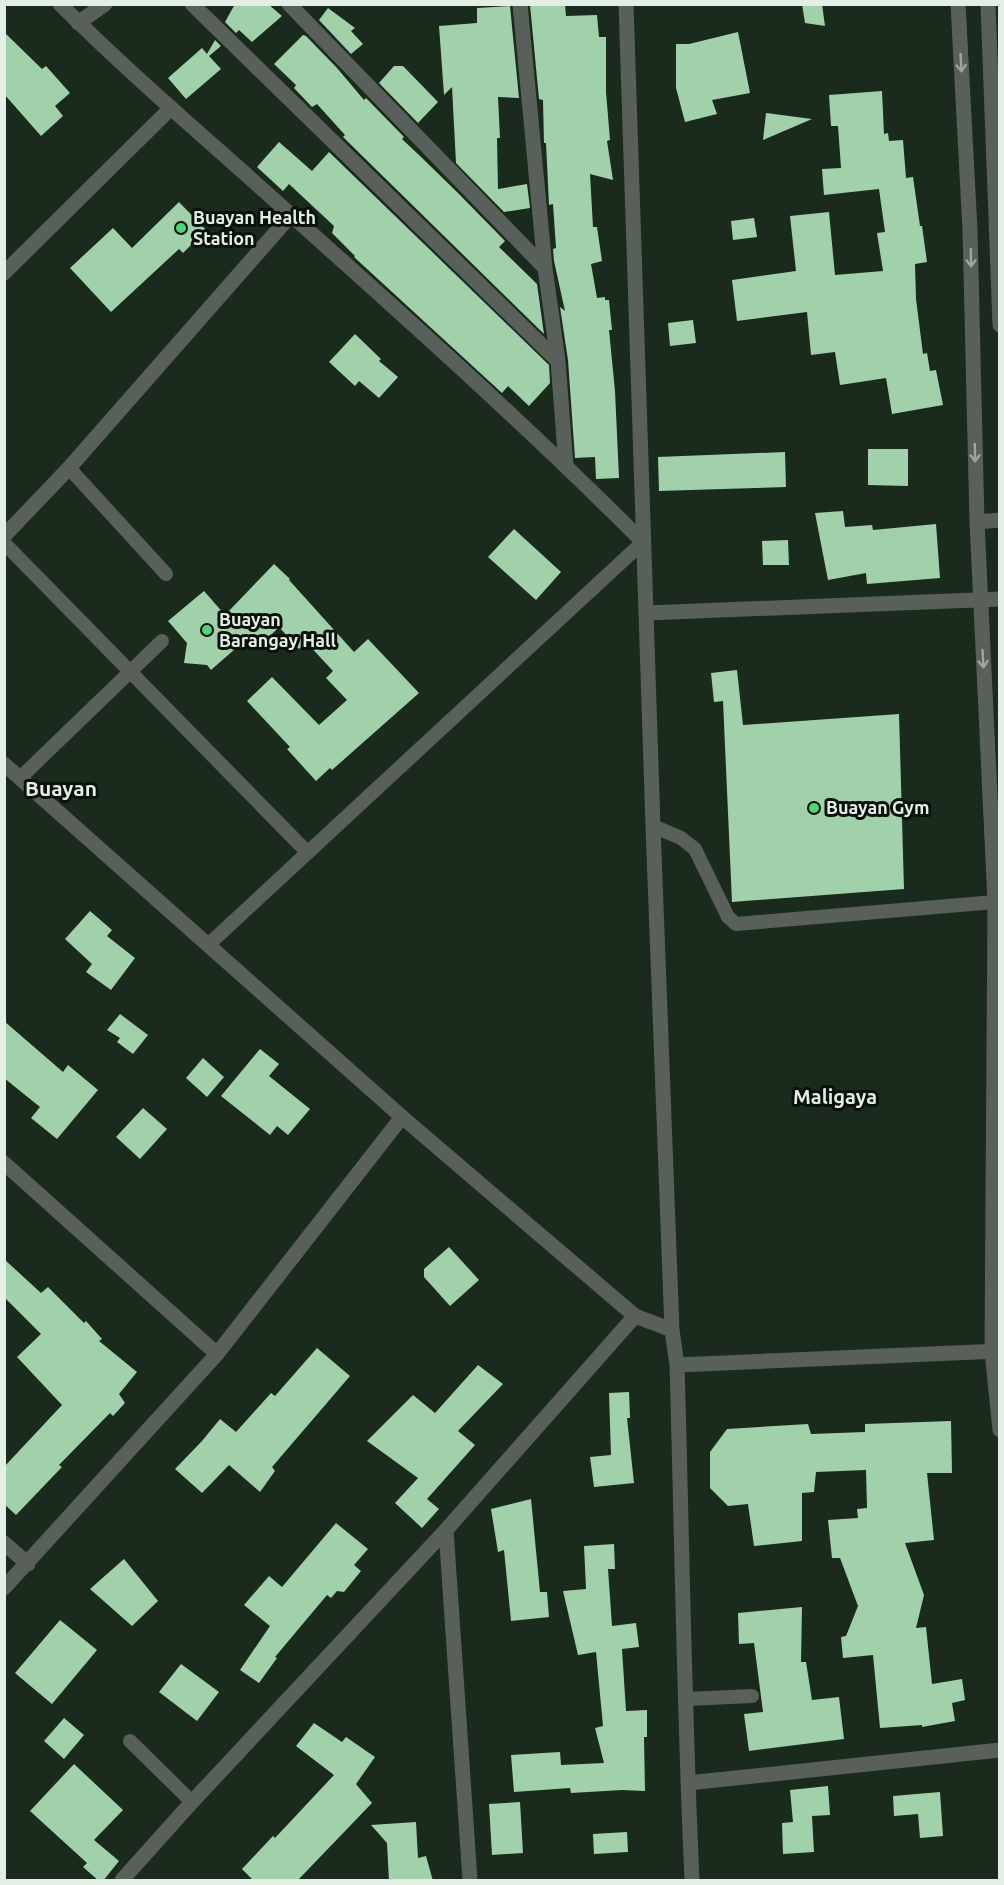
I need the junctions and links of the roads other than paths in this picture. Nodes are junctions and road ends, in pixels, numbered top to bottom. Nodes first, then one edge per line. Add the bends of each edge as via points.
1 (60, 4) edge
2 (105, 4) edge
3 (192, 4) edge
4 (289, 4) edge
5 (520, 4) edge
6 (626, 4) edge
7 (958, 4) edge
8 (988, 4) edge
9 (78, 23) junction
10 (170, 109) junction
11 (291, 215) junction
12 (998, 227) edge
13 (970, 231) junction
14 (545, 268) junction
15 (4, 273) edge
16 (999, 325) edge
17 (558, 361) junction
18 (566, 466) junction
19 (69, 468) junction
20 (999, 520) edge
21 (977, 522) junction
22 (4, 536) edge
23 (644, 542) junction
24 (4, 543) edge
25 (166, 574) dead end
26 (999, 599) edge
27 (980, 601) junction
28 (647, 613) junction
29 (162, 641) dead end
30 (129, 672) junction
31 (4, 764) edge
32 (20, 778) junction
33 (653, 826) junction
34 (308, 853) junction
35 (995, 902) junction
36 (208, 945) junction
37 (402, 1118) junction
38 (4, 1163) edge
39 (635, 1316) junction
40 (672, 1330) junction
41 (996, 1351) edge
42 (217, 1354) junction
43 (677, 1365) junction
44 (999, 1430) edge
45 (446, 1530) junction
46 (4, 1543) edge
47 (28, 1564) junction
48 (4, 1588) edge
49 (752, 1696) dead end
50 (687, 1699) junction
51 (130, 1741) dead end
52 (999, 1750) edge
53 (688, 1783) junction
54 (192, 1802) junction
55 (122, 1881) edge
56 (470, 1881) edge
57 (692, 1881) edge

1 - 9 street
2 - 9 street
3 - 17 street
4 - 14 street
5 - 14 street
6 - 23 street
7 -> 13 street
8 - 12 street
9 - 10 street
10 - 11 street
10 - 15 street
11 - 18 street
11 - 19 street
12 - 13 street
12 - 16 street
13 -> 21 street
14 - 17 street
17 - 18 street
18 - 23 street
19 - 22 street
19 - 25 lane
20 - 21 street
21 - 27 street
23 - 28 street
23 - 34 lane
24 - 30 lane
26 - 27 street
27 - 28 street
27 -> 35 street
28 - 33 street
29 - 30 lane
30 - 32 lane
30 - 34 lane
31 - 32 street
32 - 36 street
33 - 35 lane via 695,849 728,917 736,924
33 - 40 street
34 - 36 lane
35 - 41 street
36 - 37 street
37 - 39 street
37 - 42 street
38 - 42 street
39 - 40 street
39 - 45 street
40 - 43 street
41 - 43 street
41 - 44 street
42 - 47 street
43 - 50 street
45 - 54 street
45 - 56 street
46 - 47 street
47 - 48 street
49 - 50 lane
50 - 53 street
51 - 54 lane
52 - 53 street
53 - 57 street
54 - 55 street

